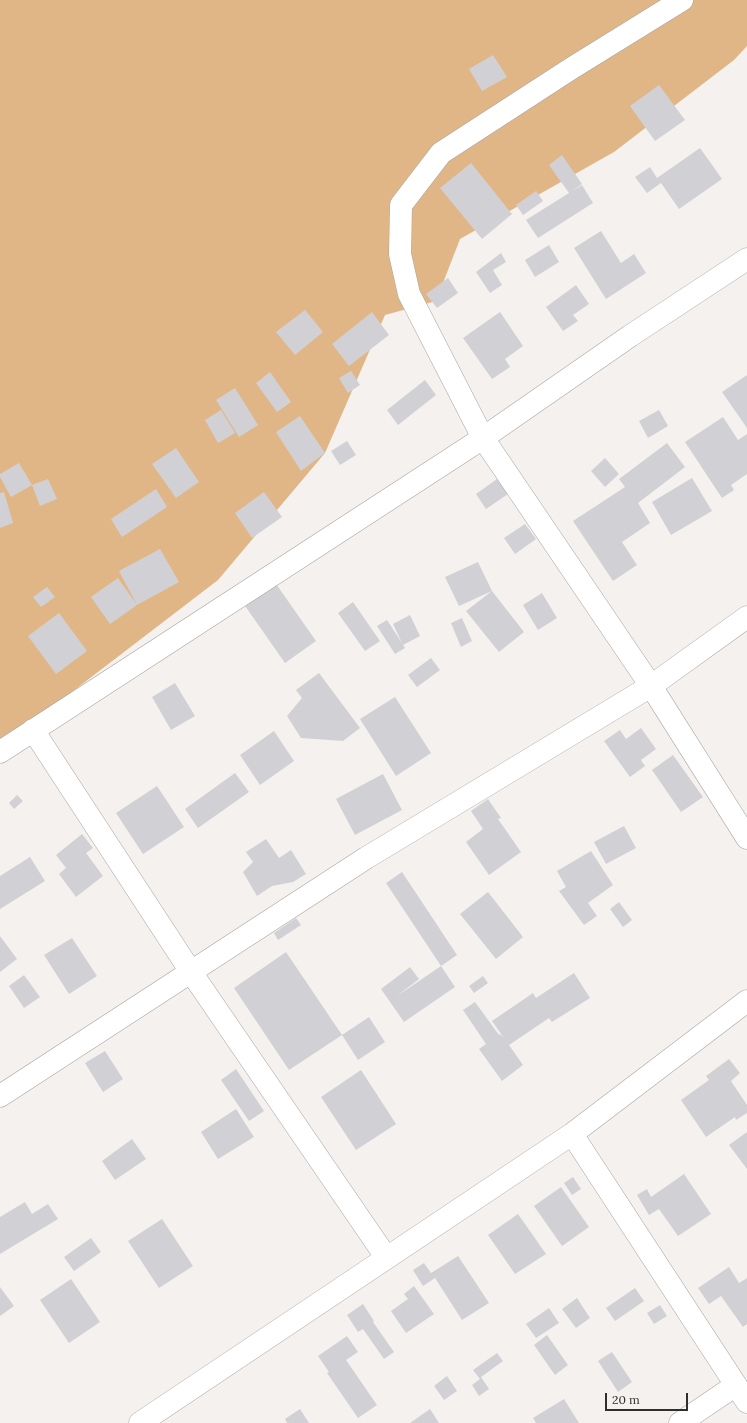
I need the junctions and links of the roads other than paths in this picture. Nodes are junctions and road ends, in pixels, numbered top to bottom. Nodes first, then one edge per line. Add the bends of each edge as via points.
1 (682, 0) edge
2 (747, 259) edge
3 (483, 438) junction
4 (747, 617) edge
5 (651, 686) junction
6 (34, 730) junction
7 (0, 752) edge
8 (747, 838) edge
9 (192, 972) junction
10 (747, 1001) edge
11 (0, 1096) edge
12 (572, 1134) junction
13 (386, 1257) junction
14 (741, 1394) edge
15 (140, 1423) edge
16 (680, 1423) edge

1 - 3 street via 442,152 401,205 400,254 409,294
2 - 3 street
3 - 5 street
3 - 6 street
4 - 5 street
5 - 8 street
5 - 9 street via 366,858
6 - 7 street
6 - 9 street
9 - 11 street
9 - 13 street
10 - 12 street
12 - 13 street
12 - 14 street
13 - 15 street
14 - 16 street

